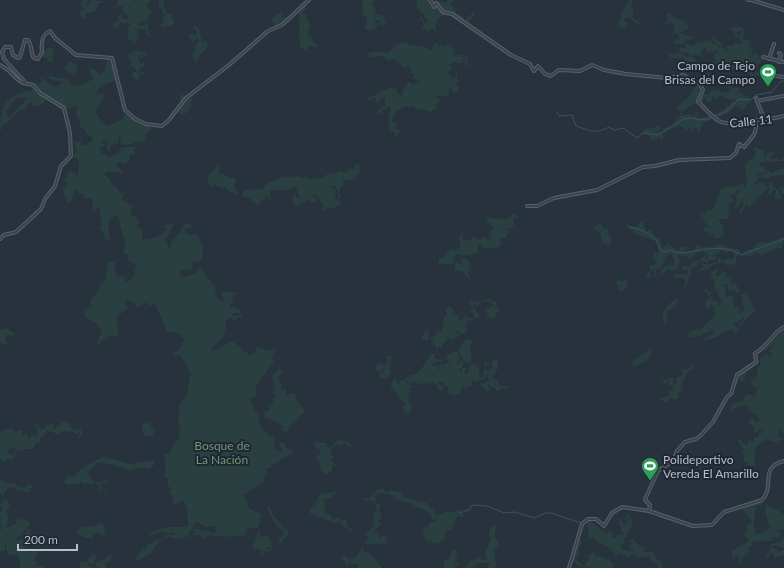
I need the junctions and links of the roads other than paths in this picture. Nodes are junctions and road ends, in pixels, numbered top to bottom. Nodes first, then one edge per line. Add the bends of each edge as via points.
1 (309, 0) edge
2 (430, 0) edge
3 (750, 0) edge
4 (762, 2) edge
5 (784, 10) edge
6 (774, 44) dead end
7 (779, 53) dead end
8 (763, 57) dead end
9 (769, 59) junction
10 (779, 62) junction
11 (784, 62) edge
12 (0, 65) edge
13 (770, 75) dead end
14 (784, 77) edge
15 (26, 83) junction
16 (784, 96) edge
17 (784, 116) edge
18 (764, 119) junction
19 (755, 120) junction
20 (527, 206) dead end
21 (0, 239) edge
22 (784, 327) edge
23 (784, 461) edge
24 (649, 511) junction
25 (569, 568) edge

1 - 15 street via 186,98 162,126 146,124 125,110 112,58 76,55 50,31 45,34 38,59 32,56 28,40 25,40 18,58 13,55 11,47 5,47 2,52 4,59
2 - 19 street, Calle 11 via 434,7 436,3 443,12 452,14 512,55 530,64 534,72 538,66 545,74 551,76 559,70 580,71 592,65 626,74 667,78 683,75 703,87 698,101 712,118 729,124
3 - 4 street
4 - 5 street
6 - 9 street
7 - 10 street
8 - 9 street
9 - 10 street
10 - 11 street
12 - 15 street
13 - 14 street
15 - 21 street via 33,85 40,93 64,108 70,133 71,156 62,166 55,186 45,199 42,209 16,232 4,235
16 - 18 street via 757,99
17 - 18 street, Calle 11
18 - 19 street, Calle 11
19 - 20 street via 755,135 744,147 739,144 736,153 730,158 679,160 643,167 597,190 554,198 537,206
22 - 24 street via 761,351 755,353 756,362 737,375 731,394 713,422 696,439 685,442 677,450 673,461 658,471 645,500 650,505
23 - 24 street via 774,465 769,471 768,489 762,500 724,512 712,524 693,526
24 - 25 street via 622,507 612,513 604,526 591,518 583,523

